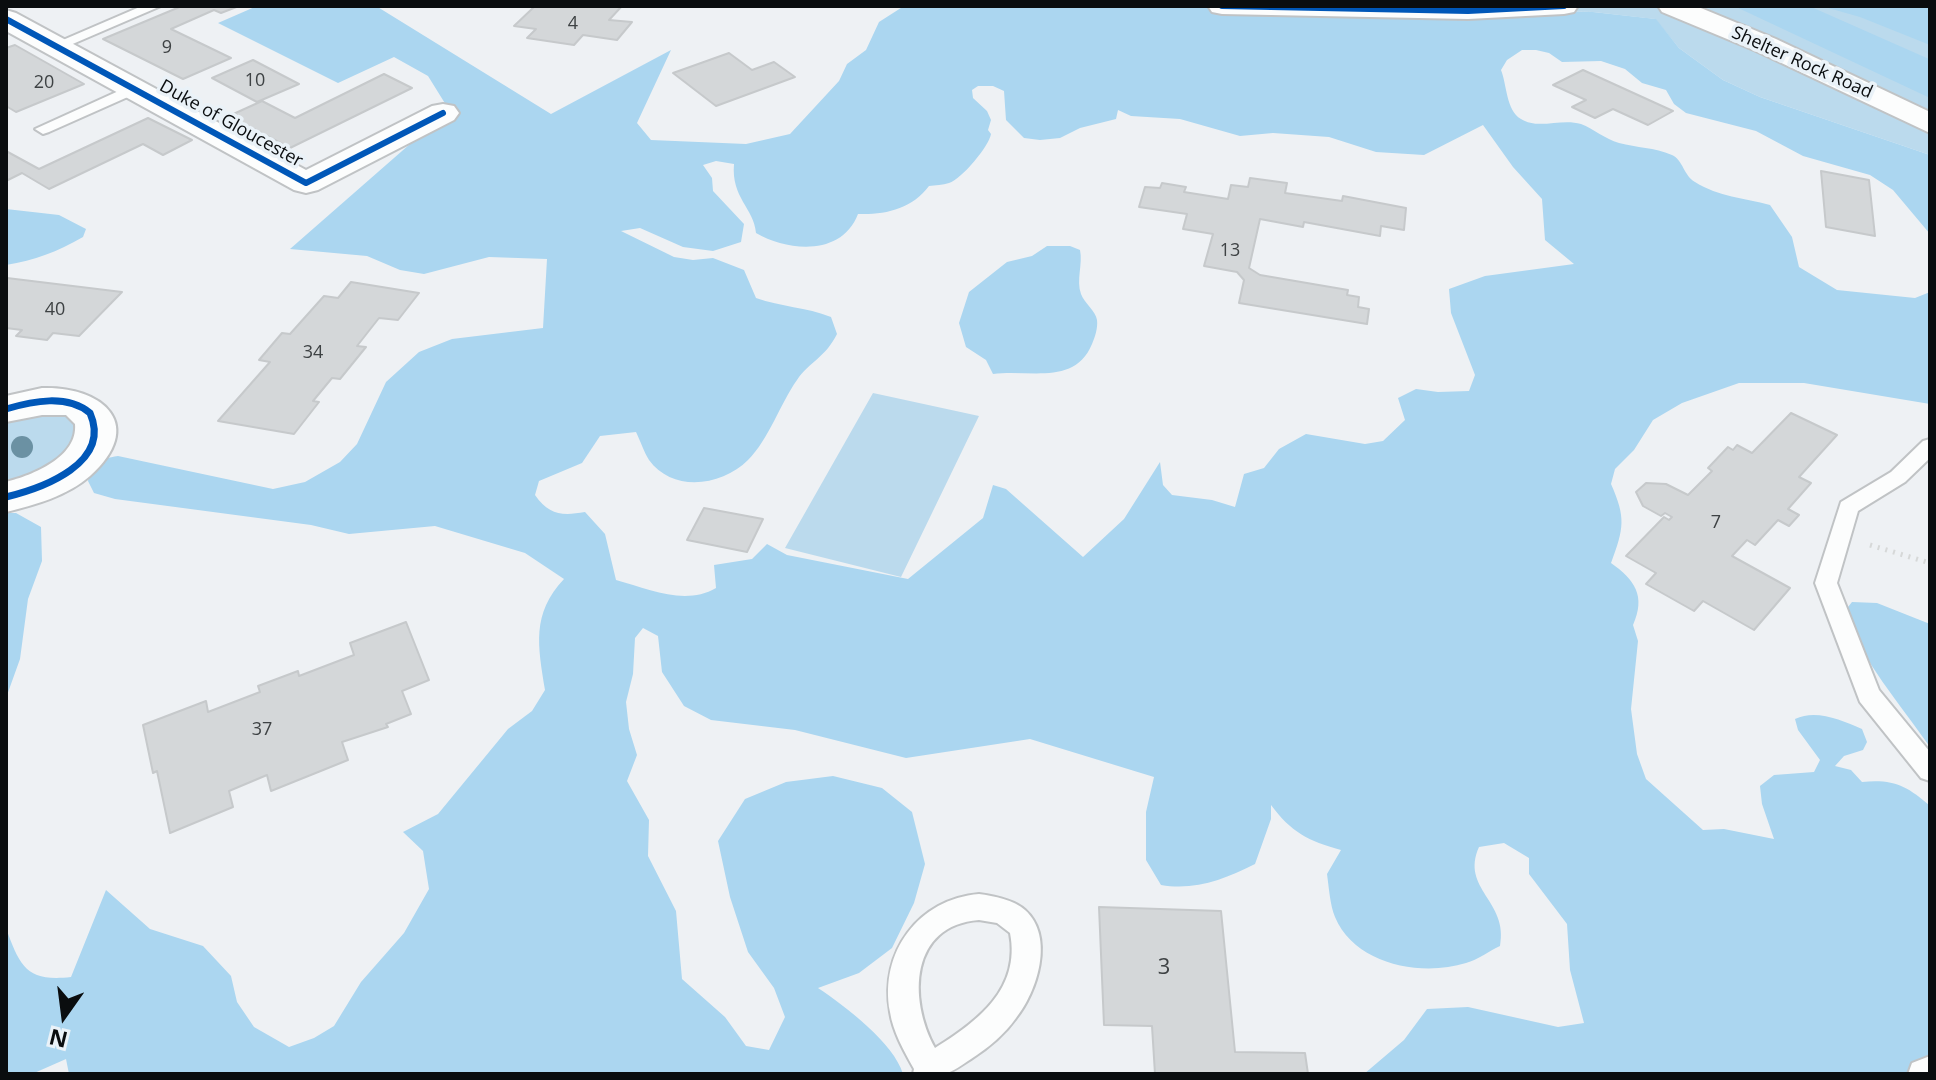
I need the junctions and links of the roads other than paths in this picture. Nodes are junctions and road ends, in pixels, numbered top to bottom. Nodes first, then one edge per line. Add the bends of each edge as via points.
1 (154, 6) edge
2 (1222, 6) edge
3 (1498, 6) edge
4 (1564, 6) edge
5 (1672, 6) edge
6 (1468, 11) junction
7 (6, 19) edge
8 (56, 46) junction
9 (134, 89) junction
10 (443, 113) dead end
11 (1930, 124) edge
12 (43, 129) dead end
13 (6, 409) edge
14 (1930, 446) edge
15 (6, 497) edge
16 (1930, 770) edge
17 (928, 1071) edge
18 (1930, 1071) edge
19 (1923, 1074) edge

1 - 8 lane
2 - 6 street
3 - 6 street
4 - 6 street
5 - 11 street, Shelter Rock Road
7 - 8 street, Duke of Gloucester
8 - 9 street, Duke of Gloucester
9 - 10 street, Duke of Gloucester via 306,183
9 - 12 lane
13 - 15 street via 66,402 84,407 94,417 97,431 92,446 64,474
14 - 16 lane via 1898,477 1849,507 1826,583 1869,695
17 - 17 lane via 965,1048 1017,994 1026,966 1026,936 1017,920 1005,913 965,906 928,927 914,946 903,999 907,1025
18 - 19 lane

